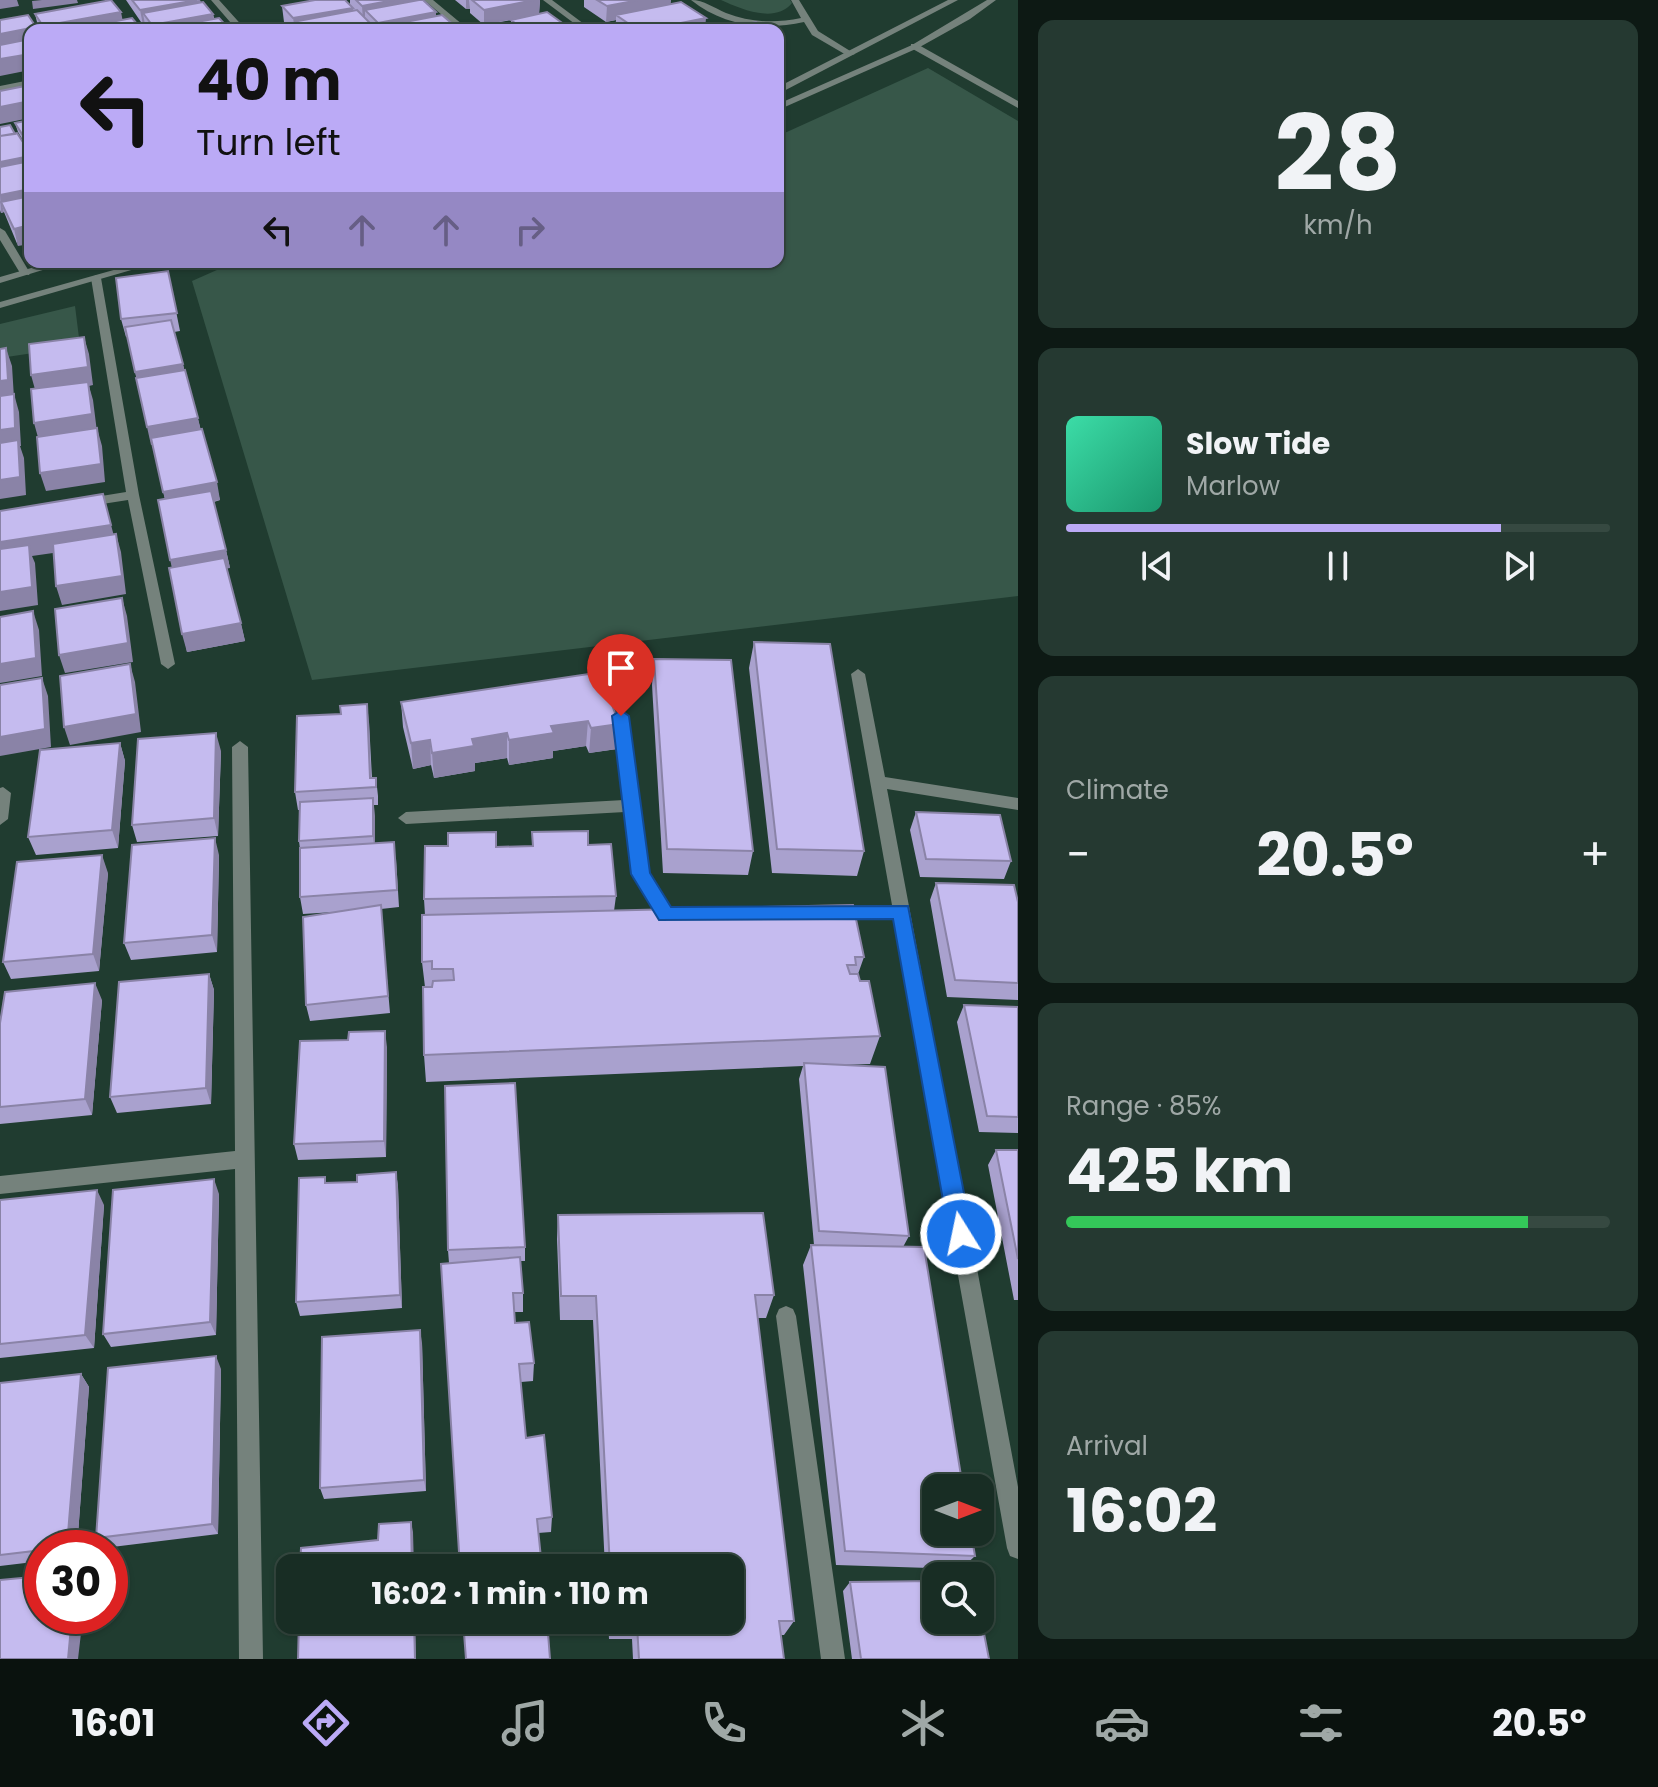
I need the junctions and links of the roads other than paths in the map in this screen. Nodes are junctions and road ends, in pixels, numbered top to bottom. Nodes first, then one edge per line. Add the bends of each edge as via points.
1 (215, 0) edge
2 (428, 0) edge
3 (547, 0) edge
4 (695, 0) edge
5 (795, 0) edge
6 (954, 0) edge
7 (992, 0) edge
8 (806, 19) junction
9 (237, 24) edge
10 (458, 24) edge
11 (580, 24) edge
12 (914, 46) junction
13 (851, 54) junction
14 (24, 84) edge
15 (784, 88) edge
16 (0, 89) edge
17 (784, 104) edge
18 (1018, 105) edge
19 (0, 231) edge
20 (43, 268) edge
21 (132, 268) edge
22 (25, 273) junction
23 (96, 278) junction
24 (0, 280) edge
25 (0, 305) edge
26 (133, 495) junction
27 (74, 504) edge
28 (168, 664) dead end
29 (858, 674) dead end
30 (621, 716) dead end
31 (240, 747) dead end
32 (878, 782) junction
33 (3, 793) dead end
34 (1018, 804) edge
35 (632, 806) junction
36 (406, 818) dead end
37 (0, 819) edge
38 (902, 912) junction
39 (823, 913) edge
40 (697, 914) edge
41 (245, 1159) junction
42 (0, 1185) edge
43 (786, 1316) dead end
44 (1018, 1548) edge
45 (251, 1659) edge
46 (833, 1659) edge

1 - 9 street
2 - 10 street
3 - 11 street
4 - 8 street via 722,17 750,23
5 - 8 street
6 - 13 street
7 - 12 street
8 - 13 street via 815,33
12 - 17 street
12 - 18 street
13 - 15 street
14 - 16 street
19 - 22 street
20 - 22 street
21 - 23 street
22 - 24 street
23 - 25 street
23 - 26 street
26 - 27 street
26 - 28 street
29 - 32 street
30 - 35 street
31 - 41 street
32 - 34 street
32 - 38 street
33 - 37 street
35 - 36 street
35 - 40 street via 641,874 665,915
38 - 39 street
38 - 44 street
41 - 42 street
41 - 45 street
43 - 46 street

